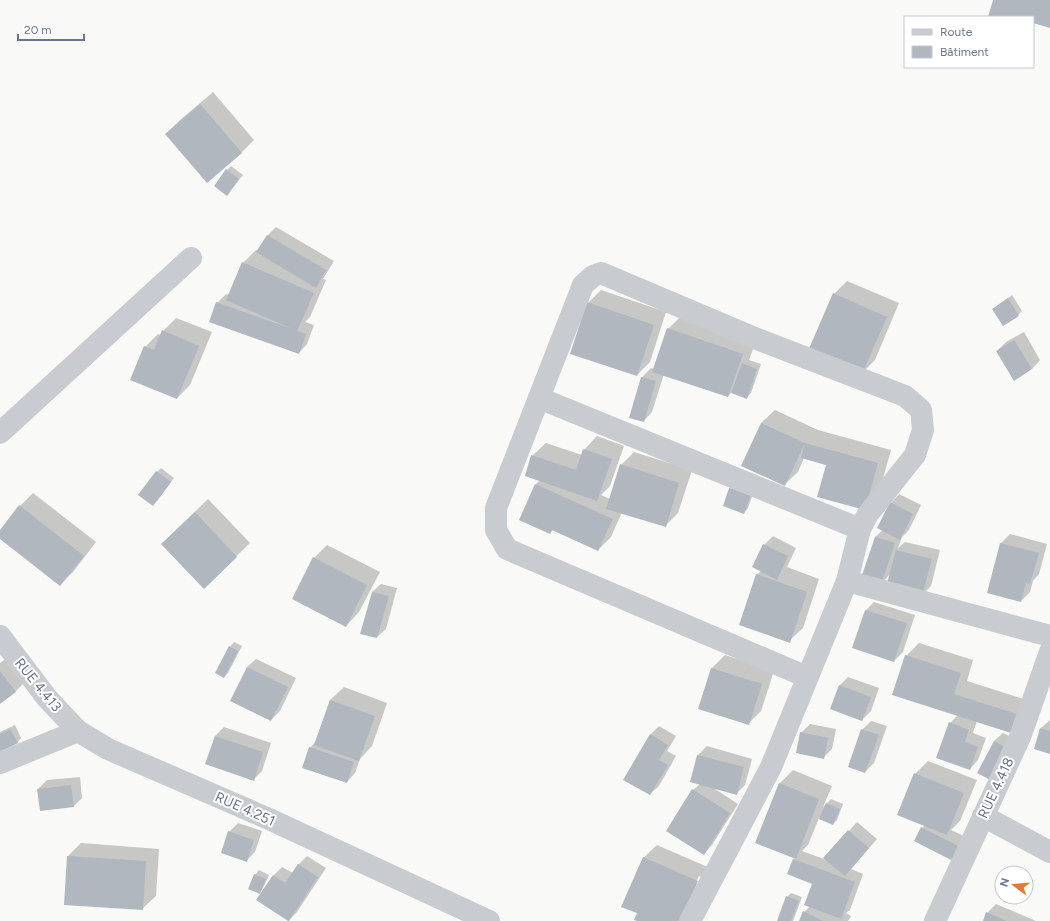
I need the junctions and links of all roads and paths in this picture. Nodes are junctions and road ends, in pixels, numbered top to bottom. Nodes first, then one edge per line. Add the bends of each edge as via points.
1 (191, 258) dead end
2 (539, 398) junction
3 (0, 433) edge
4 (860, 529) junction
5 (847, 581) junction
6 (0, 636) edge
7 (1050, 636) edge
8 (1050, 652) edge
9 (807, 677) junction
10 (78, 731) junction
11 (0, 763) edge
12 (983, 816) junction
13 (1050, 852) edge
14 (489, 921) edge
15 (690, 921) edge
16 (935, 921) edge

1 - 3 street
2 - 4 street
2 - 4 street via 583,285 601,273 752,337 905,396 921,410 923,430 914,455 868,514
2 - 9 street via 496,508 496,530 507,549
4 - 5 street
5 - 7 street
5 - 9 street
6 - 10 street, RUE 4.413 via 47,698
8 - 12 street, RUE 4.418 via 1020,737
9 - 15 street via 771,767
10 - 11 street
10 - 14 street, RUE 4.251 via 108,749 269,819
12 - 13 street
12 - 16 street, RUE 4.418

